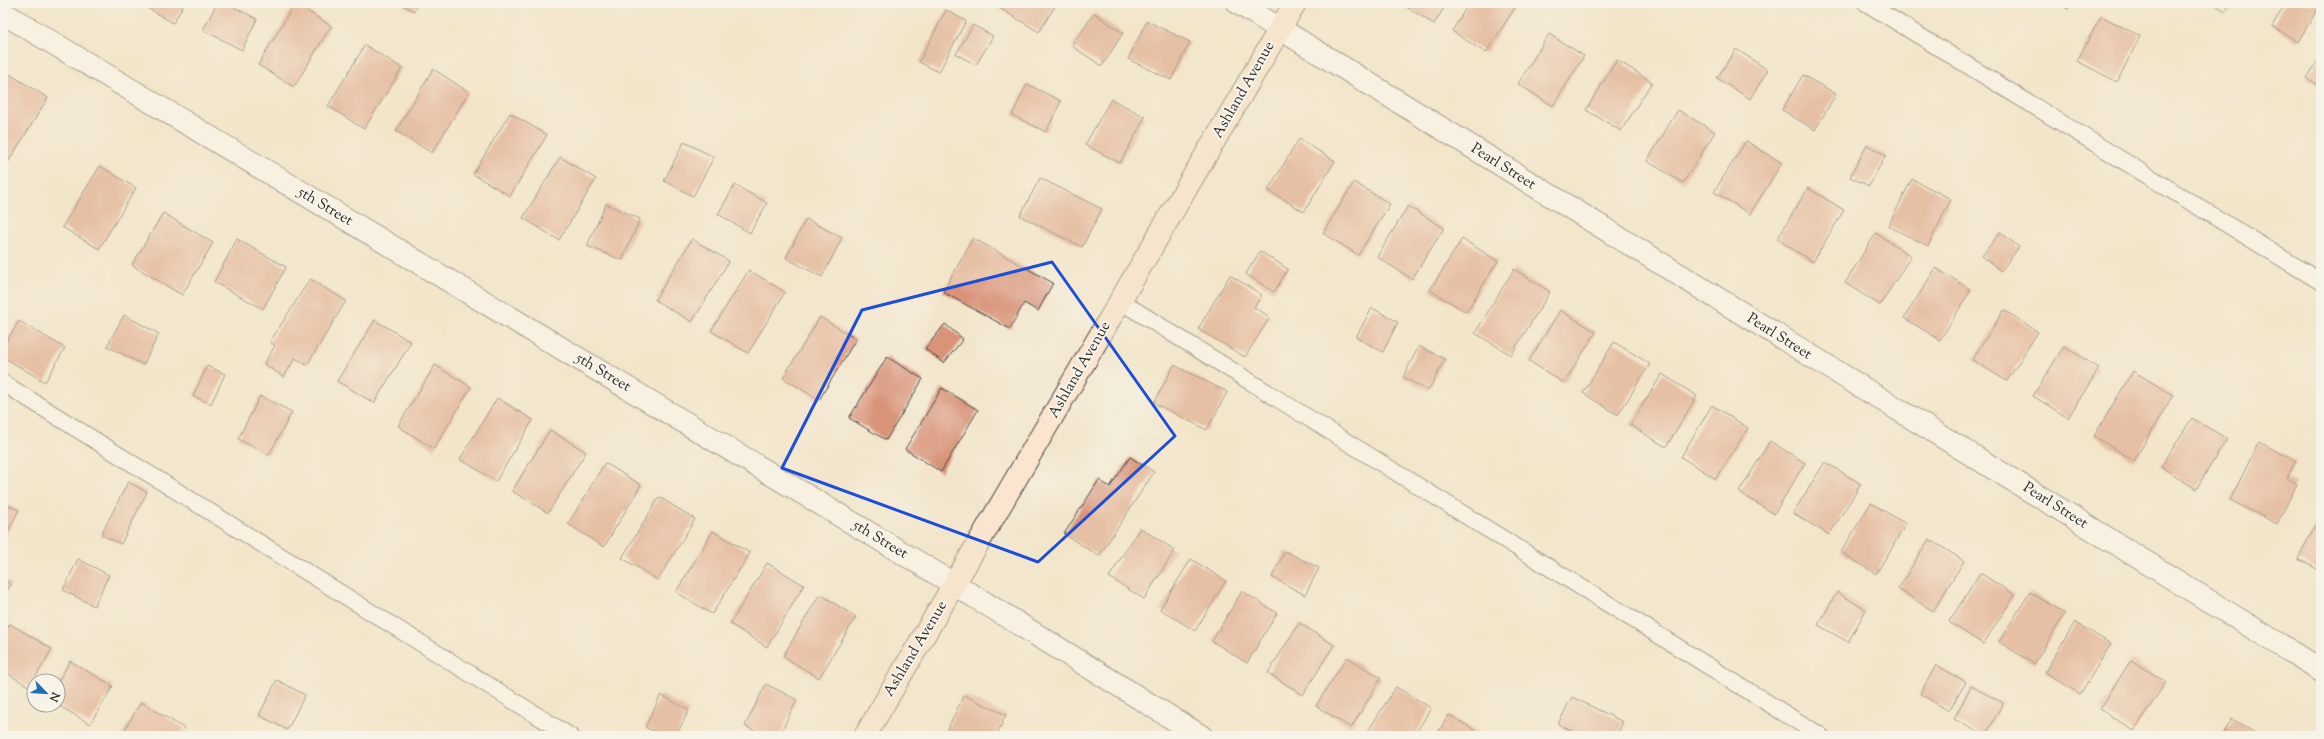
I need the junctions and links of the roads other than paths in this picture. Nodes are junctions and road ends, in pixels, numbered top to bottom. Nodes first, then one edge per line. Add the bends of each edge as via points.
1 (1238, 3) edge
2 (1295, 3) edge
3 (1866, 3) edge
4 (3, 13) edge
5 (1279, 29) junction
6 (2321, 282) edge
7 (1120, 301) junction
8 (3, 383) edge
9 (954, 584) junction
10 (2321, 670) edge
11 (570, 736) edge
12 (865, 736) edge
13 (1201, 736) edge
14 (1821, 736) edge

1 - 5 street, Pearl Street
2 - 5 street, Ashland Avenue
3 - 6 lane
4 - 9 street, 5th Street
5 - 7 street, Ashland Avenue
5 - 10 street, Pearl Street
7 - 9 street, Ashland Avenue
7 - 14 lane
8 - 11 lane
9 - 12 street, Ashland Avenue
9 - 13 street, 5th Street

